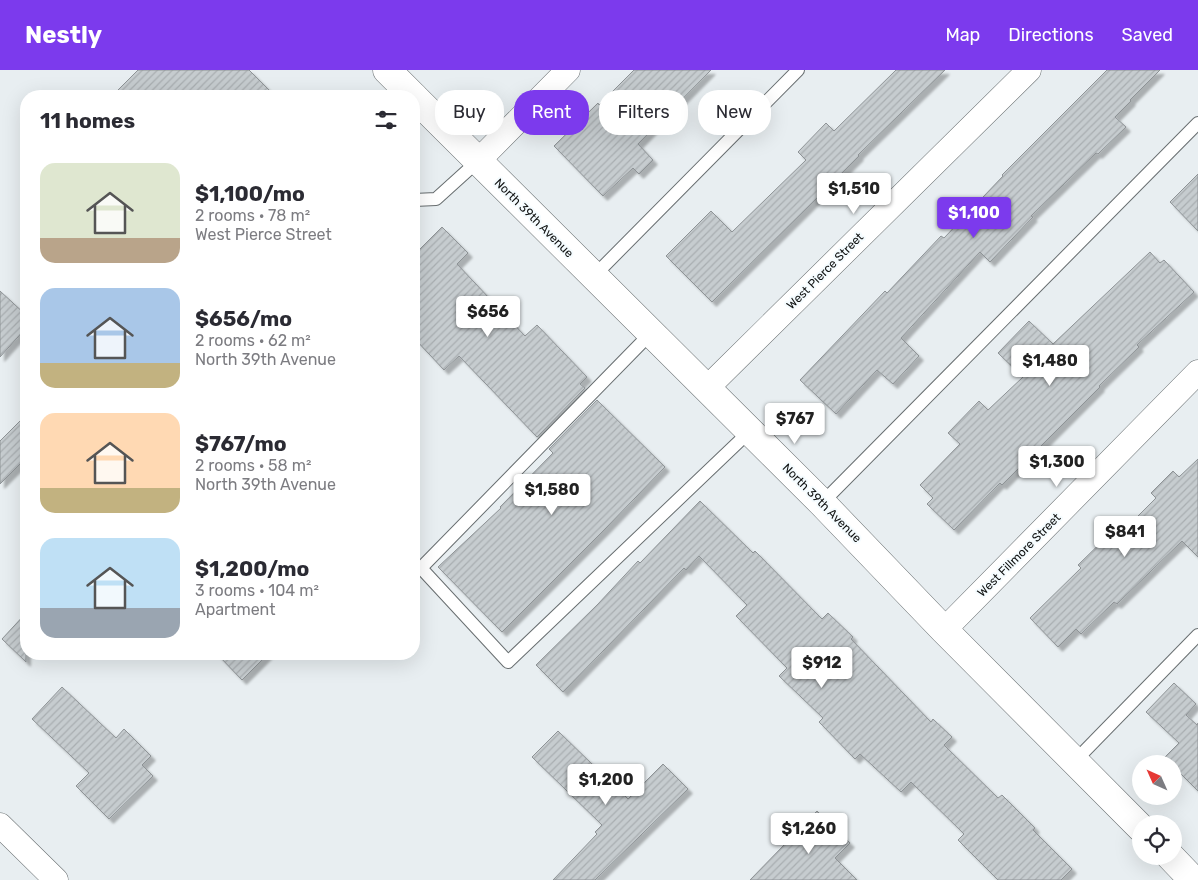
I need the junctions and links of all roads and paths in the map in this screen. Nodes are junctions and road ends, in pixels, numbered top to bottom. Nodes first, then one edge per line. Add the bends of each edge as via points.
1 (386, 70) edge
2 (568, 70) edge
3 (798, 70) edge
4 (1029, 70) edge
5 (406, 90) edge
6 (420, 104) edge
7 (1198, 123) edge
8 (478, 161) junction
9 (420, 200) edge
10 (593, 277) junction
11 (651, 332) junction
12 (1198, 372) edge
13 (707, 388) junction
14 (750, 430) junction
15 (822, 503) junction
16 (944, 630) junction
17 (1198, 636) edge
18 (1075, 762) junction
19 (1132, 819) edge
20 (0, 824) edge
21 (1179, 865) edge
22 (56, 880) edge
23 (1193, 880) edge

1 - 5 street, North 39th Avenue
2 - 8 street
3 - 10 lane
4 - 13 street, West Pierce Street
6 - 8 street, North 39th Avenue
7 - 15 lane
8 - 9 lane via 436,199
8 - 10 street, North 39th Avenue
10 - 11 street, North 39th Avenue
11 - 13 street, North 39th Avenue
11 - 14 lane via 421,568 508,662
12 - 16 street, West Fillmore Street
13 - 14 street, North 39th Avenue
14 - 15 street, North 39th Avenue
15 - 16 street, North 39th Avenue
16 - 18 street, North 39th Avenue
17 - 18 lane
18 - 19 street, North 39th Avenue
20 - 22 street
21 - 23 street

